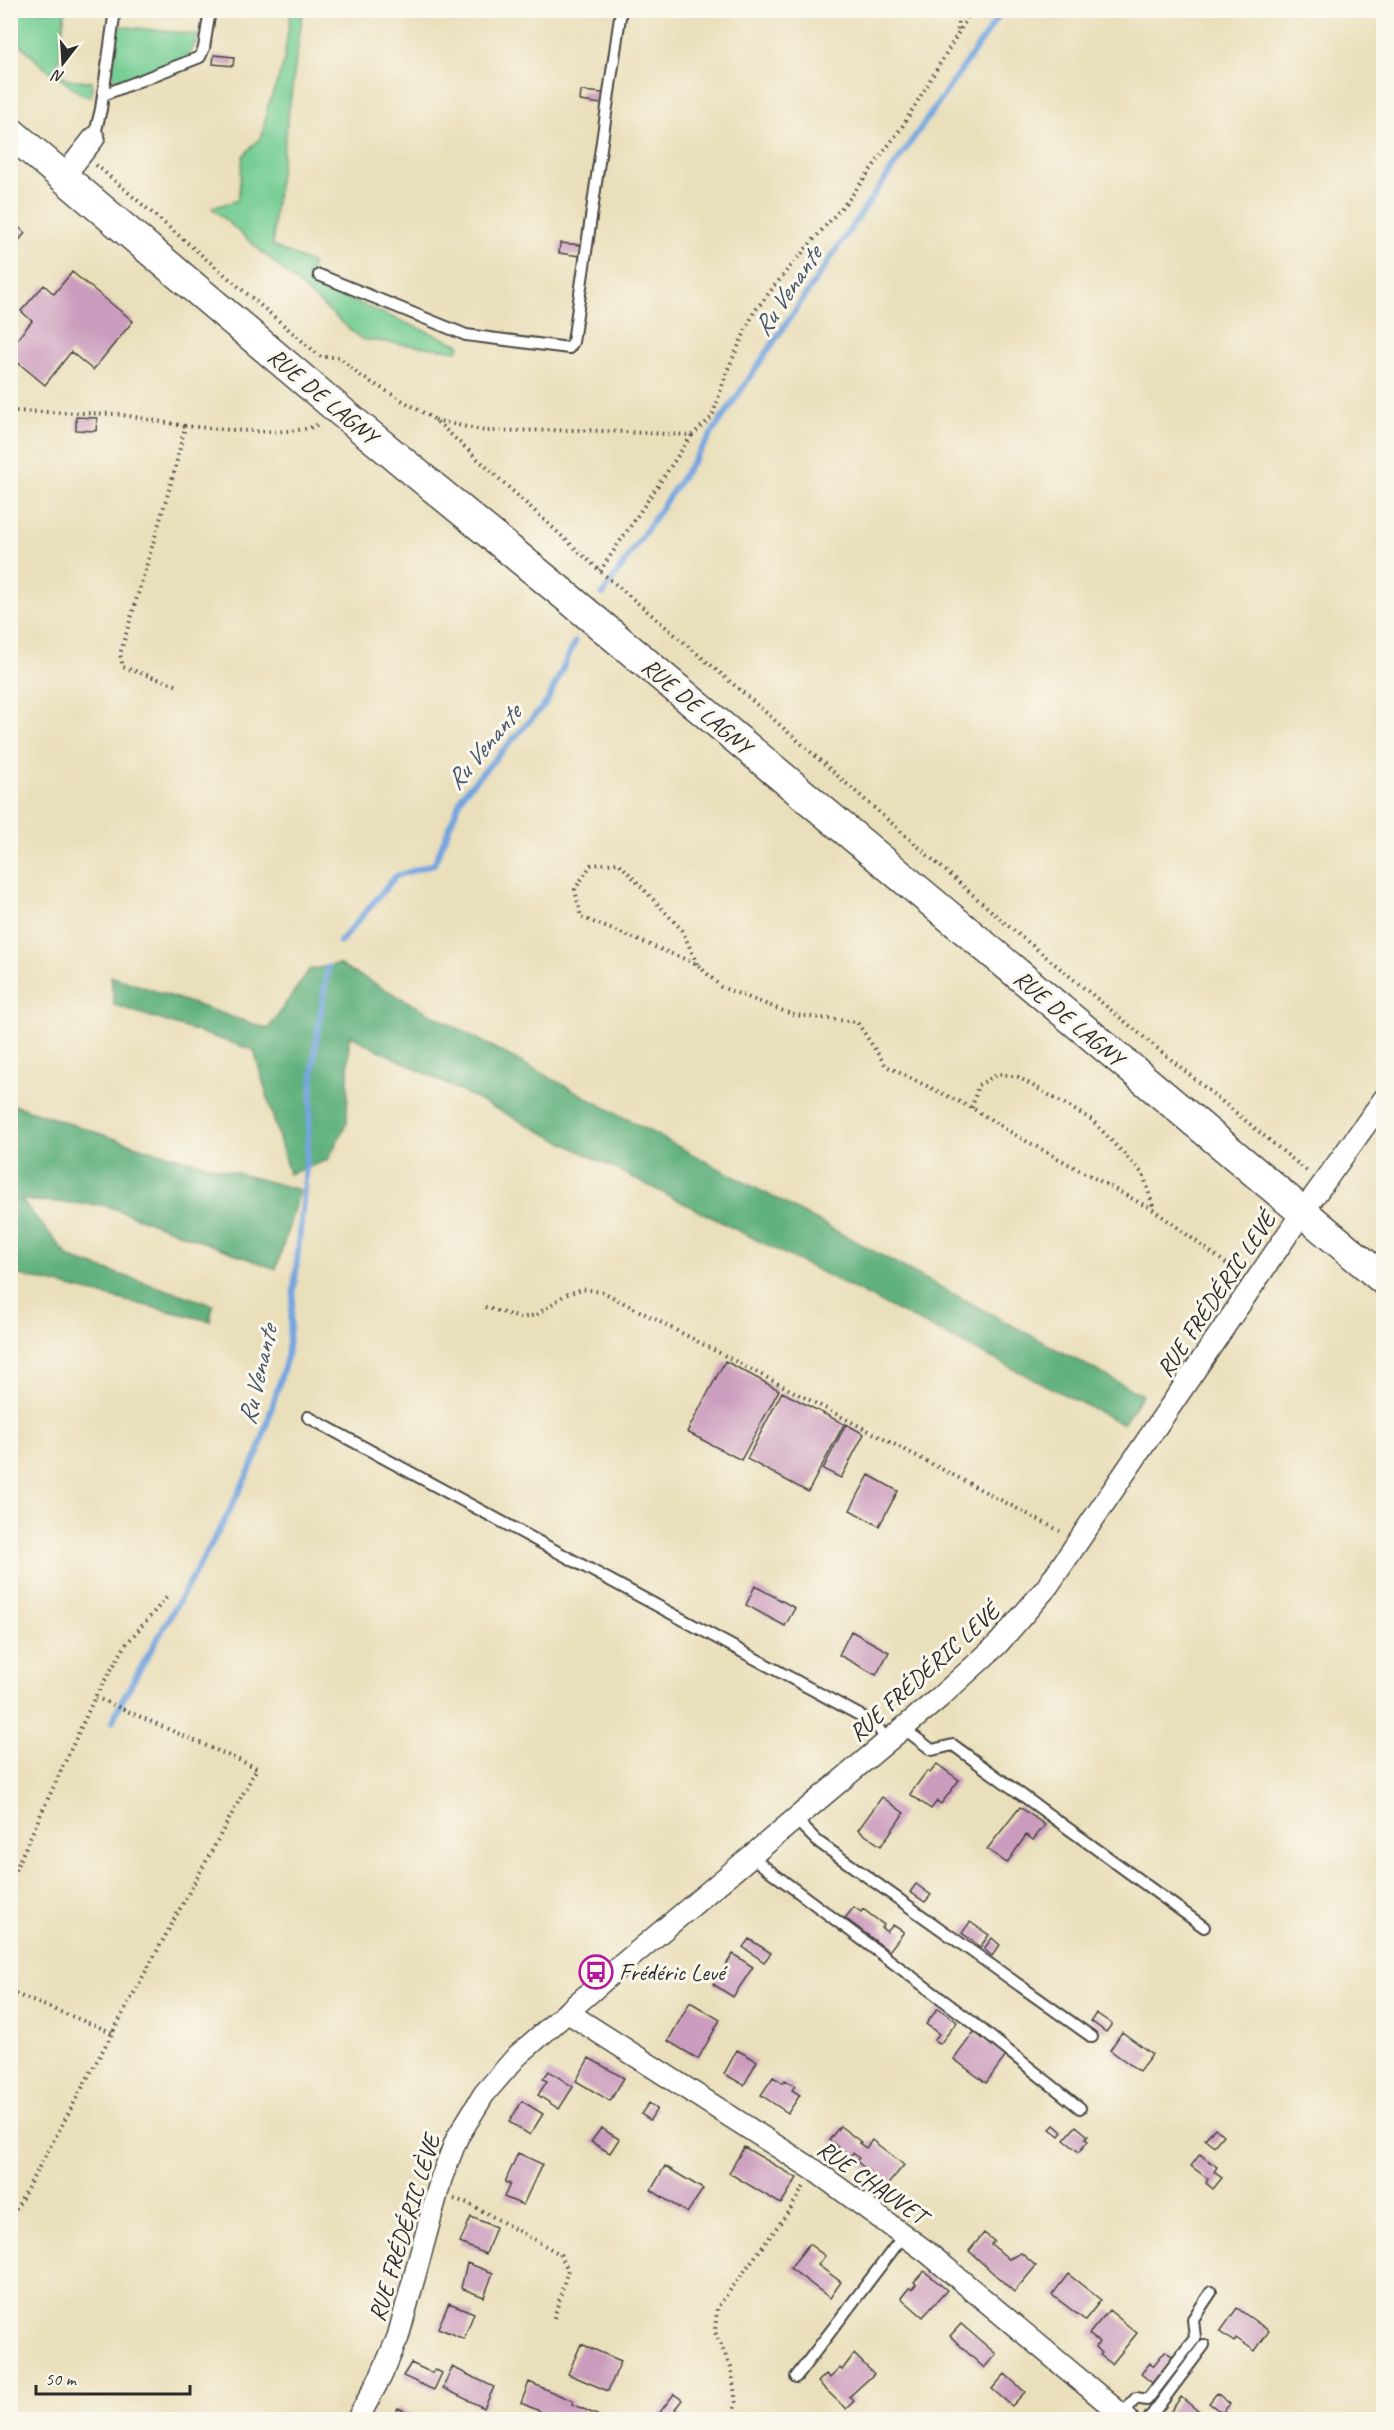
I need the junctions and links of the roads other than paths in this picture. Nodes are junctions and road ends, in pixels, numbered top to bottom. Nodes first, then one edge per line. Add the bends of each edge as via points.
1 (115, 10) edge
2 (210, 10) edge
3 (621, 10) edge
4 (103, 95) junction
5 (17, 122) edge
6 (80, 156) junction
7 (319, 275) dead end
8 (1383, 1099) edge
9 (1302, 1213) junction
10 (1383, 1280) edge
11 (308, 1417) dead end
12 (903, 1728) junction
13 (887, 1742) junction
14 (795, 1819) junction
15 (750, 1856) junction
16 (1204, 1927) dead end
17 (567, 2012) junction
18 (1092, 2037) dead end
19 (1080, 2108) dead end
20 (904, 2235) junction
21 (1211, 2292) dead end
22 (1204, 2345) dead end
23 (796, 2377) dead end
24 (1125, 2417) edge
25 (357, 2420) edge
26 (1148, 2420) edge

1 - 4 lane
2 - 4 lane via 200,57
3 - 7 lane via 573,342 568,348 466,335
4 - 6 lane
5 - 6 main road, RUE DE LAGNY
6 - 9 main road, RUE DE LAGNY via 338,409
8 - 9 street, RUE FRÉDÉRIC LEVÉ
9 - 10 main road, RUE DE LAGNY
9 - 12 street, RUE FRÉDÉRIC LEVÉ via 1047,1587 997,1645
11 - 13 lane via 876,1724
12 - 13 street, RUE FRÉDÉRIC LEVÉ
12 - 16 lane via 932,1750 953,1745
13 - 14 street, RUE FRÉDÉRIC LEVÉ
14 - 15 street, RUE FRÉDÉRIC LEVÉ
14 - 18 lane via 817,1841
15 - 17 street, RUE FRÉDÉRIC LEVÉ
15 - 19 lane
17 - 20 street, RUE CHAUVET via 814,2170
17 - 25 street, RUE FRÉDÉRIC LÈVE via 517,2056 484,2094 457,2138 437,2194 398,2337
20 - 23 lane
20 - 24 street, RUE CHAUVET
21 - 24 lane via 1192,2319 1196,2338 1147,2400 1137,2398
22 - 26 lane

